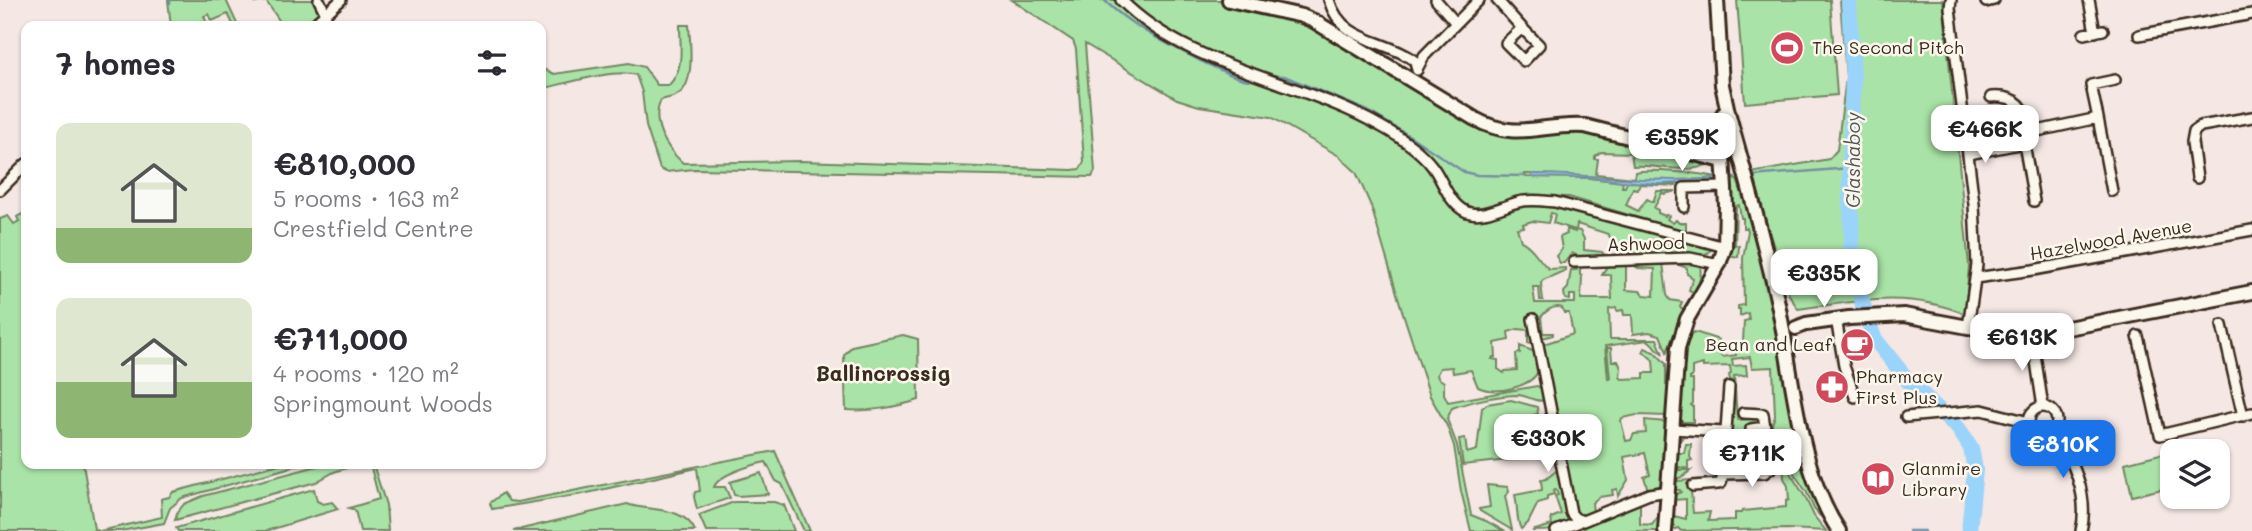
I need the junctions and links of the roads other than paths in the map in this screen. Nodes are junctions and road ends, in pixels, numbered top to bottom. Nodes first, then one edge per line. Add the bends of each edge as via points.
1 (319, 0) edge
2 (341, 0) edge
3 (1121, 0) edge
4 (1229, 0) edge
5 (1329, 0) edge
6 (1436, 0) edge
7 (1479, 0) edge
8 (1497, 0) edge
9 (1717, 0) edge
10 (1951, 0) edge
11 (2090, 0) edge
12 (327, 13) junction
13 (2252, 14) edge
14 (318, 21) edge
15 (1455, 22) junction
16 (1522, 28) dead end
17 (2084, 34) dead end
18 (2139, 35) dead end
19 (1415, 75) junction
20 (2115, 80) dead end
21 (1991, 97) dead end
22 (1728, 112) junction
23 (2252, 117) edge
24 (2098, 118) junction
25 (2032, 131) junction
26 (2024, 143) junction
27 (1969, 154) junction
28 (1723, 161) junction
29 (21, 169) edge
30 (2197, 178) dead end
31 (1726, 187) junction
32 (0, 190) edge
33 (2112, 191) dead end
34 (2034, 201) dead end
35 (1684, 208) dead end
36 (2252, 230) edge
37 (1725, 247) junction
38 (1573, 262) dead end
39 (1719, 264) junction
40 (1975, 278) junction
41 (2252, 292) edge
42 (1533, 319) dead end
43 (1858, 319) junction
44 (1837, 324) junction
45 (2222, 325) dead end
46 (1968, 327) junction
47 (1789, 329) junction
48 (2032, 335) junction
49 (2138, 336) dead end
50 (1728, 387) dead end
51 (1855, 397) dead end
52 (2043, 407) junction
53 (1743, 413) dead end
54 (2247, 415) edge
55 (1906, 417) dead end
56 (2029, 422) junction
57 (1765, 427) junction
58 (1672, 429) junction
59 (1751, 429) dead end
60 (2054, 430) junction
61 (1724, 432) junction
62 (1723, 474) junction
63 (1693, 486) dead end
64 (1668, 491) junction
65 (1577, 520) junction
66 (1556, 531) edge
67 (1665, 531) edge
68 (1839, 531) edge
69 (2081, 531) edge

1 - 12 street
2 - 12 street
3 - 37 street via 1159,31 1217,60 1381,126 1432,166 1450,196 1466,211 1487,212 1537,200 1555,202
4 - 19 street via 1302,16
5 - 19 street via 1336,16 1359,37 1415,61
6 - 15 street
7 - 15 street
8 - 16 street
9 - 22 street
10 - 27 street
11 - 17 street via 2099,31
12 - 14 street
13 - 18 street
15 - 19 street via 1424,56
19 - 28 street via 1497,130 1585,126
20 - 24 street via 2091,85
21 - 25 street via 2006,96 2017,102
22 - 28 street via 1721,118
22 - 47 street
23 - 30 street via 2194,131
24 - 25 street
24 - 33 street
25 - 26 street
26 - 27 street
26 - 34 street
27 - 40 street
28 - 31 street
29 - 32 street
31 - 35 street via 1684,188
31 - 37 street
36 - 40 street, Hazelwood Avenue
37 - 39 street
38 - 39 street, Ashwood via 1679,258
39 - 58 street via 1682,334
40 - 46 street
41 - 48 street
42 - 65 street via 1571,513
43 - 44 street
43 - 46 street via 1904,315
43 - 47 street
44 - 47 street
44 - 51 street
45 - 54 street
46 - 48 street
47 - 68 street via 1814,480
48 - 52 street
49 - 54 street via 2160,435
50 - 61 street
52 - 56 street via 2034,410
52 - 60 street via 2056,416
53 - 57 street via 1763,414
55 - 56 street via 1982,410
56 - 60 street via 2039,434
57 - 59 street
57 - 62 street via 1772,464 1768,471
58 - 61 street
58 - 64 street
60 - 69 street via 2078,480 2084,521
61 - 62 street
62 - 63 street via 1721,483
64 - 65 street
64 - 67 street
65 - 66 street

